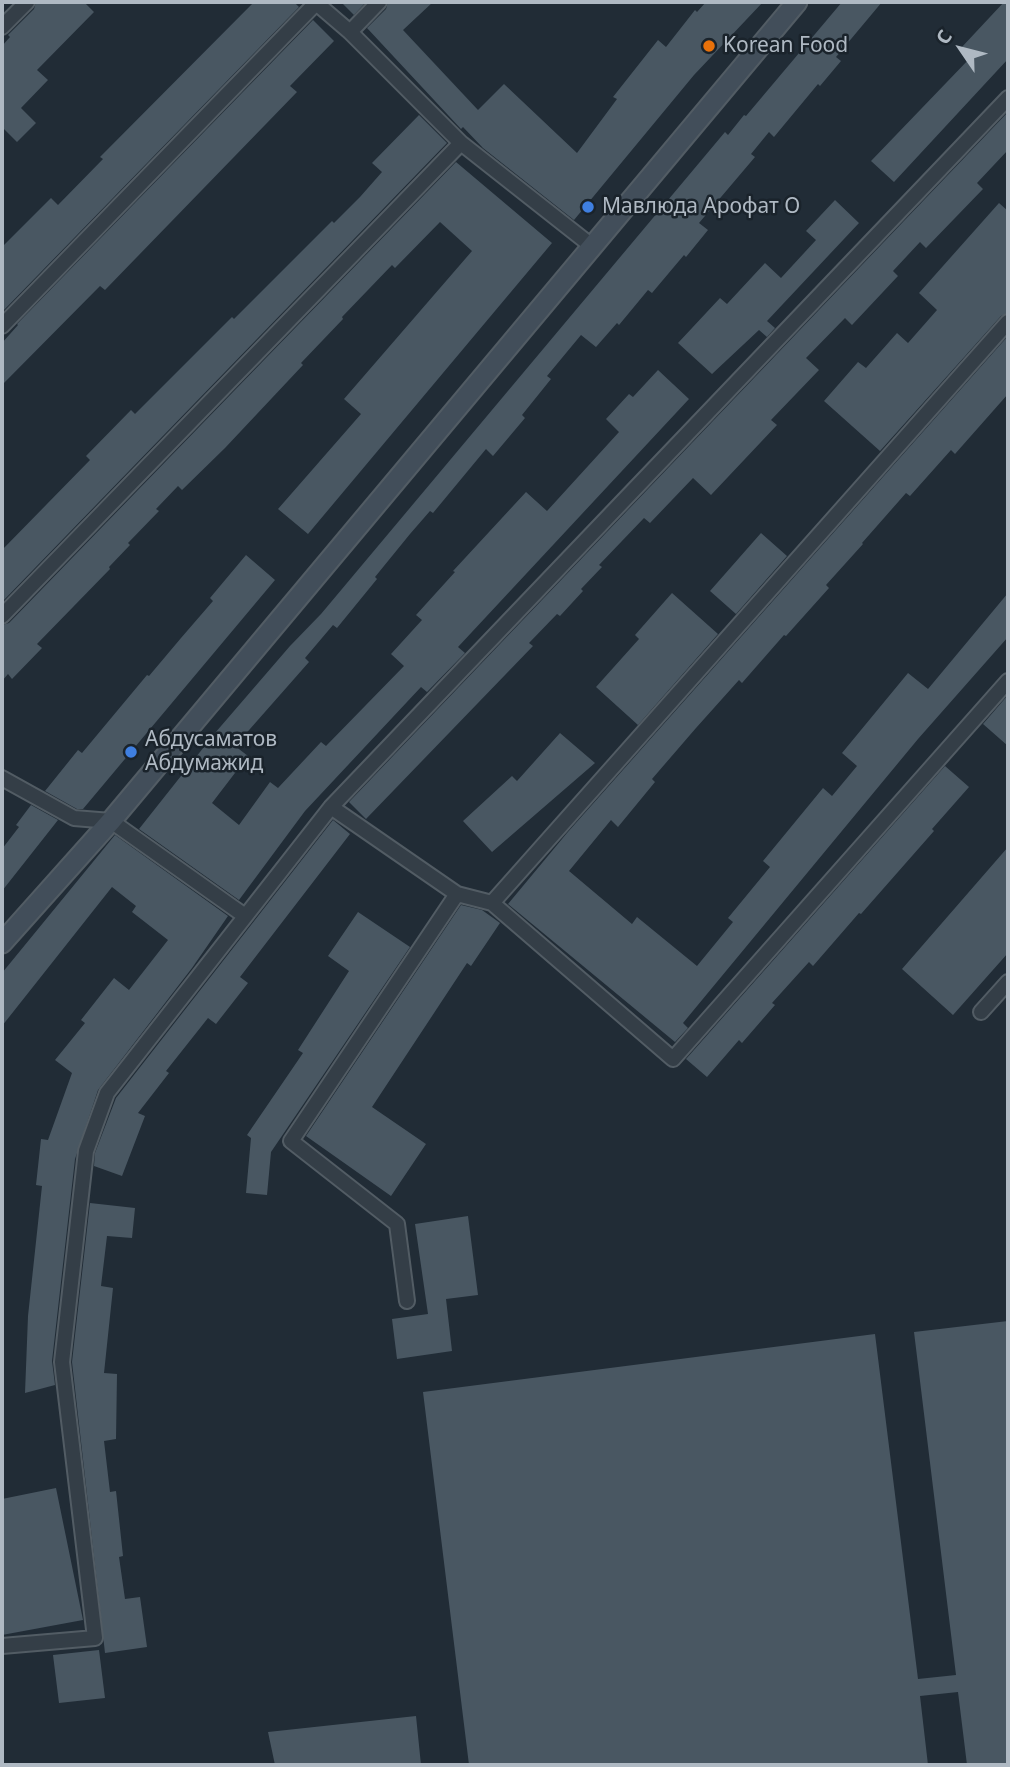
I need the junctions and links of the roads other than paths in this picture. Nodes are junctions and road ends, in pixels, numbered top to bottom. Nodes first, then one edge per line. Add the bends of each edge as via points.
1 (27, 2) edge
2 (315, 2) edge
3 (379, 2) edge
4 (797, 2) edge
5 (2, 27) edge
6 (350, 32) junction
7 (1008, 97) edge
8 (461, 143) junction
9 (593, 247) junction
10 (1008, 322) edge
11 (2, 326) edge
12 (2, 616) edge
13 (1008, 681) edge
14 (2, 778) edge
15 (331, 807) junction
16 (111, 821) junction
17 (457, 894) junction
18 (492, 903) junction
19 (246, 916) junction
20 (2, 943) edge
21 (1008, 982) edge
22 (981, 1012) dead end
23 (407, 1301) dead end
24 (2, 1646) edge

1 - 5 street
2 - 6 street
2 - 11 street
3 - 6 street
4 - 9 main road
6 - 8 street
7 - 15 street
8 - 9 street
8 - 12 street
9 - 16 main road
10 - 18 street
13 - 18 street via 673,1059
14 - 16 street via 74,818
15 - 17 street
15 - 19 street
16 - 19 street
16 - 20 main road
17 - 18 street
17 - 23 street via 290,1141 397,1224
19 - 24 street via 107,1093 86,1151 62,1362 95,1638
21 - 22 street

